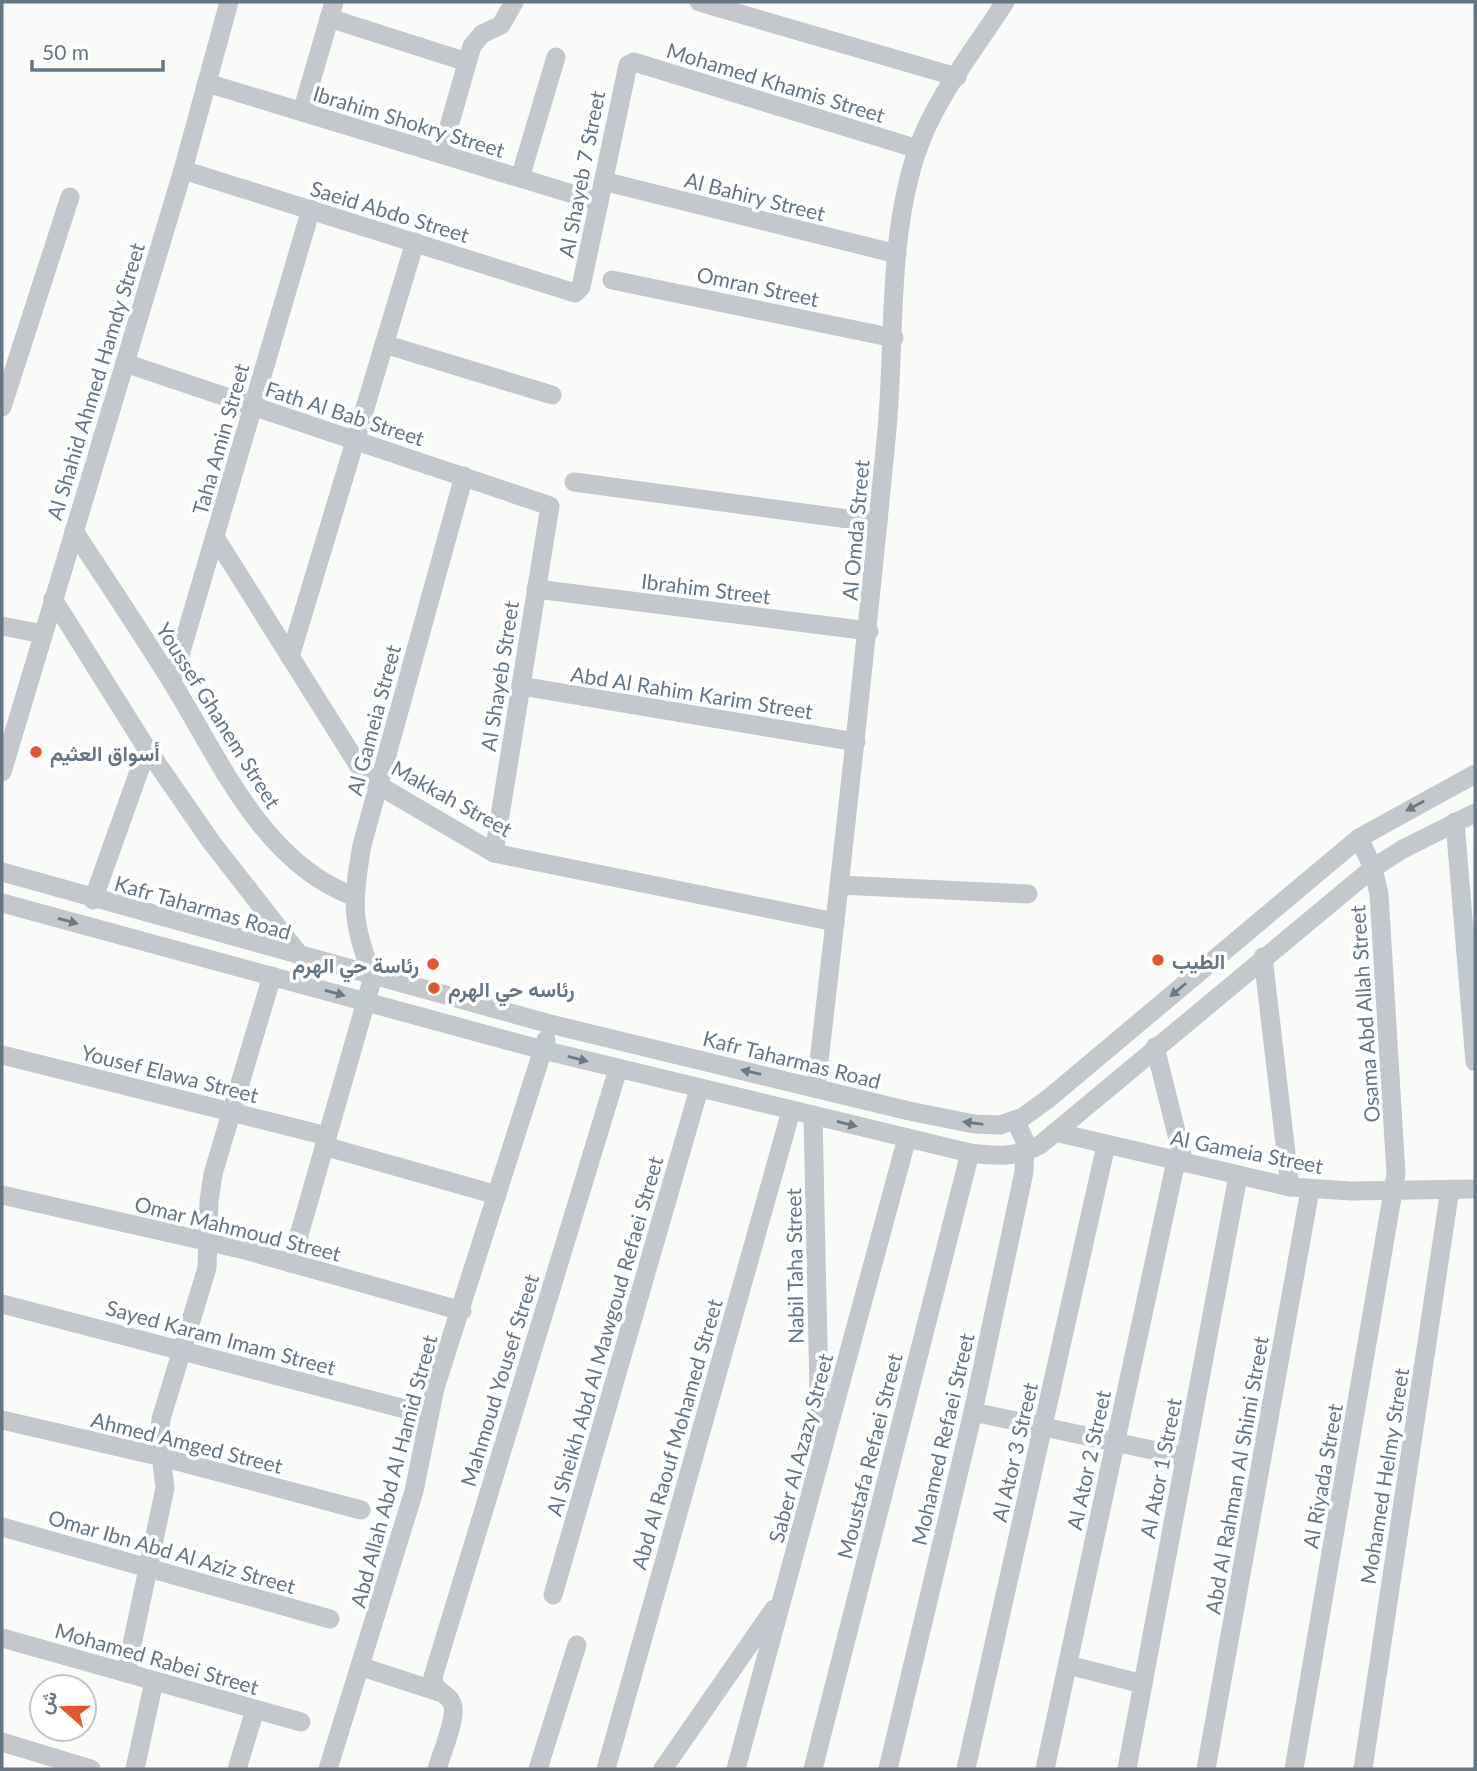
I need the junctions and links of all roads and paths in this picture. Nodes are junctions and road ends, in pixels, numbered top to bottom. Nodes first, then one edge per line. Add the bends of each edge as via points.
1 (229, 2) edge
2 (514, 2) edge
3 (699, 2) edge
4 (1001, 3) edge
5 (331, 10) edge
6 (556, 58) dead end
7 (467, 62) junction
8 (625, 71) joint
9 (957, 77) junction
10 (207, 83) junction
11 (302, 112) junction
12 (918, 149) junction
13 (441, 154) junction
14 (183, 170) junction
15 (520, 178) junction
16 (603, 181) junction
17 (70, 197) dead end
18 (598, 202) junction
19 (311, 209) junction
20 (415, 242) junction
21 (897, 254) junction
22 (612, 280) dead end
23 (581, 287) joint
24 (894, 338) junction
25 (384, 344) junction
26 (125, 363) junction
27 (552, 395) dead end
28 (253, 406) junction
29 (2, 407) edge
30 (355, 441) junction
31 (464, 476) junction
32 (574, 482) dead end
33 (550, 506) joint
34 (878, 523) junction
35 (74, 531) junction
36 (215, 537) junction
37 (536, 589) junction
38 (53, 599) junction
39 (2, 626) edge
40 (869, 631) junction
41 (43, 634) junction
42 (289, 657) junction
43 (172, 682) junction
44 (521, 687) junction
45 (856, 742) junction
46 (147, 749) junction
47 (2, 772) edge
48 (1475, 774) edge
49 (378, 785) junction
50 (1475, 813) edge
51 (1455, 822) junction
52 (1359, 838) junction
53 (494, 853) junction
54 (1373, 868) junction
55 (2, 872) edge
56 (839, 885) junction
57 (1028, 894) dead end
58 (353, 896) junction
59 (93, 900) junction
60 (2, 903) edge
61 (835, 922) junction
62 (1263, 957) junction
63 (302, 958) junction
64 (272, 976) junction
65 (373, 976) junction
66 (365, 1001) junction
67 (550, 1024) junction
68 (1155, 1047) junction
69 (543, 1050) junction
70 (2, 1055) edge
71 (1475, 1062) edge
72 (618, 1069) junction
73 (816, 1087) junction
74 (699, 1089) junction
75 (791, 1111) junction
76 (232, 1112) junction
77 (813, 1115) junction
78 (1015, 1120) junction
79 (1055, 1132) junction
80 (907, 1138) junction
81 (326, 1141) junction
82 (1106, 1145) junction
83 (970, 1153) junction
84 (1026, 1153) junction
85 (1180, 1162) junction
86 (1238, 1176) junction
87 (1290, 1187) junction
88 (1450, 1189) junction
89 (1475, 1189) edge
90 (1310, 1190) junction
91 (1394, 1190) junction
92 (2, 1195) edge
93 (497, 1195) junction
94 (210, 1242) junction
95 (291, 1263) junction
96 (2, 1304) edge
97 (462, 1311) junction
98 (182, 1351) junction
99 (973, 1412) junction
100 (428, 1415) junction
101 (2, 1420) edge
102 (1043, 1427) junction
103 (1116, 1443) junction
104 (162, 1457) junction
105 (1185, 1457) junction
106 (820, 1459) junction
107 (361, 1510) dead end
108 (2, 1527) edge
109 (149, 1567) junction
110 (553, 1595) dead end
111 (783, 1596) junction
112 (330, 1619) dead end
113 (2, 1638) edge
114 (577, 1645) dead end
115 (1068, 1665) junction
116 (362, 1667) junction
117 (126, 1673) junction
118 (154, 1681) junction
119 (1143, 1684) junction
120 (444, 1696) junction
121 (255, 1710) junction
122 (300, 1723) dead end
123 (2, 1742) edge
124 (91, 1769) edge
125 (135, 1769) edge
126 (237, 1769) edge
127 (328, 1769) edge
128 (437, 1769) edge
129 (538, 1769) edge
130 (606, 1769) edge
131 (663, 1769) edge
132 (736, 1769) edge
133 (813, 1769) edge
134 (888, 1769) edge
135 (966, 1769) edge
136 (1045, 1769) edge
137 (1127, 1769) edge
138 (1206, 1769) edge
139 (1294, 1769) edge
140 (1363, 1769) edge

1 - 10 street, Al Shahid Ahmed Hamdy Street
2 - 7 street via 501,25 476,38
3 - 9 street
4 - 9 street, Al Omda Street
5 - 7 street
5 - 11 street
6 - 15 street
7 - 13 street
8 - 12 street, Mohamed Khamis Street via 634,62
8 - 16 street, Al Shayeb 7 Street
9 - 12 street, Al Omda Street
10 - 11 street, Ibrahim Shokry Street
10 - 14 street, Al Shahid Ahmed Hamdy Street
11 - 13 street, Ibrahim Shokry Street
12 - 21 street, Al Omda Street
13 - 15 street, Ibrahim Shokry Street
14 - 19 street, Saeid Abdo Street
14 - 26 street, Al Shahid Ahmed Hamdy Street
15 - 18 street, Ibrahim Shokry Street
16 - 18 street, Al Shayeb 7 Street
16 - 21 street, Al Bahiry Street
17 - 29 street
18 - 23 street, Al Shayeb 7 Street
19 - 20 street, Saeid Abdo Street
19 - 28 street, Taha Amin Street
20 - 23 street, Saeid Abdo Street via 572,292
20 - 25 street
21 - 24 street, Al Omda Street
22 - 24 street, Omran Street
24 - 34 street, Al Omda Street
25 - 27 street
25 - 30 street
26 - 28 street, Fath Al Bab Street
26 - 35 street, Al Shahid Ahmed Hamdy Street
28 - 30 street, Fath Al Bab Street
28 - 36 street, Taha Amin Street
30 - 31 street, Fath Al Bab Street
30 - 42 street
31 - 33 street, Fath Al Bab Street
31 - 49 street, Al Gameia Street
32 - 34 street
33 - 37 street, Al Shayeb Street
34 - 40 street, Al Omda Street
35 - 38 street, Al Shahid Ahmed Hamdy Street
35 - 43 street, Youssef Ghanem Street
36 - 42 street, Makkah Street
36 - 43 street, Taha Amin Street
37 - 40 street, Ibrahim Street
37 - 44 street, Al Shayeb Street
38 - 41 street, Al Shahid Ahmed Hamdy Street
38 - 46 street
39 - 41 street
40 - 45 street, Al Omda Street
41 - 47 street, Al Shahid Ahmed Hamdy Street
42 - 49 street, Makkah Street via 362,771
43 - 58 street, Youssef Ghanem Street via 267,832 310,873
44 - 45 street, Abd Al Rahim Karim Street
44 - 53 street, Al Shayeb Street
45 - 56 street, Al Omda Street
46 - 59 street
46 - 63 street via 212,843
48 -> 52 street, Kafr Taharmas Road
49 - 53 street, Makkah Street
49 - 58 street, Al Gameia Street
50 - 51 street
51 - 54 street
51 - 71 street
52 - 54 street, Osama Abd Allah Street
52 -> 78 street, Kafr Taharmas Road via 1048,1099
53 - 61 street, Makkah Street
54 - 62 street
54 - 91 street, Osama Abd Allah Street via 1379,894 1393,1103
55 - 59 street, Kafr Taharmas Road
56 - 57 street
56 - 61 street, Al Omda Street
58 - 65 street, Al Gameia Street via 362,948
59 - 63 street, Kafr Taharmas Road
60 -> 64 street
61 - 73 street, Al Omda Street
62 - 68 street
62 - 87 street
63 - 65 street, Kafr Taharmas Road
64 -> 66 street
64 - 76 street
65 - 66 street
65 - 67 street, Kafr Taharmas Road
66 - 69 street
66 - 81 street
67 - 69 street, Abd Allah Abd Al Hamid Street
73 -> 67 street, Kafr Taharmas Road
68 - 79 street
68 - 85 street, Al Ator 2 Street
69 -> 72 street
69 - 93 street, Abd Allah Abd Al Hamid Street
70 - 76 street, Yousef Elawa Street
72 - 74 street
72 - 120 street, Mahmoud Yousef Street via 433,1677
78 -> 73 street, Kafr Taharmas Road via 1000,1125 974,1124
74 - 75 street
74 - 110 street, Al Sheikh Abd Al Mawgoud Refaei Street
75 - 77 street
75 - 130 street, Abd Al Raouf Mohamed Street
76 - 81 street, Yousef Elawa Street
76 - 94 street via 210,1188
77 -> 80 street
77 - 106 street, Nabil Taha Street
78 - 84 street, Mohamed Refaei Street
79 - 82 street, Al Gameia Street
79 - 84 street
80 - 83 street
80 - 106 street, Saber Al Azazy Street
81 - 93 street, Yousef Elawa Street
81 - 95 street
82 - 85 street, Al Gameia Street
82 - 102 street, Al Ator 3 Street
83 - 84 street
83 - 133 street, Moustafa Refaei Street
84 - 99 street, Mohamed Refaei Street
85 - 86 street, Al Gameia Street
85 - 103 street, Al Ator 2 Street
86 - 87 street, Al Gameia Street
86 - 105 street, Al Ator 1 Street
87 - 90 street, Al Gameia Street
88 - 89 street, Al Gameia Street
88 - 91 street, Al Gameia Street
88 - 140 street, Mohamed Helmy Street
90 - 91 street, Al Gameia Street
90 - 138 street, Abd Al Rahman Al Shimi Street
91 - 139 street, Al Riyada Street
92 - 94 street, Omar Mahmoud Street
93 - 97 street, Abd Allah Abd Al Hamid Street
94 - 95 street, Omar Mahmoud Street
94 - 98 street via 207,1268
95 - 97 street, Omar Mahmoud Street
96 - 98 street, Sayed Karam Imam Street
97 - 100 street, Abd Allah Abd Al Hamid Street
98 - 100 street, Sayed Karam Imam Street
98 - 104 street via 159,1428
99 - 102 street
99 - 134 street, Mohamed Refaei Street
100 - 116 street, Abd Allah Abd Al Hamid Street via 414,1491
101 - 104 street, Ahmed Amged Street
102 - 103 street
102 - 135 street, Al Ator 3 Street
103 - 105 street
103 - 115 street, Al Ator 2 Street
104 - 107 street, Ahmed Amged Street
104 - 109 street via 165,1488
105 - 119 street, Al Ator 1 Street
106 - 111 street, Saber Al Azazy Street
108 - 109 street, Omar Ibn Abd Al Aziz Street
109 - 112 street, Omar Ibn Abd Al Aziz Street
109 - 117 street
111 - 131 street
111 - 132 street, Saber Al Azazy Street
113 - 117 street, Mohamed Rabei Street
114 - 129 street
115 - 119 street
115 - 136 street, Al Ator 2 Street
116 - 120 street
116 - 127 street, Abd Allah Abd Al Hamid Street
117 - 118 street, Mohamed Rabei Street
118 - 121 street, Mohamed Rabei Street
118 - 125 street
119 - 137 street, Al Ator 1 Street
120 - 128 street, Mahmoud Yousef Street via 454,1713
121 - 122 street, Mohamed Rabei Street
121 - 126 street
123 - 124 street

